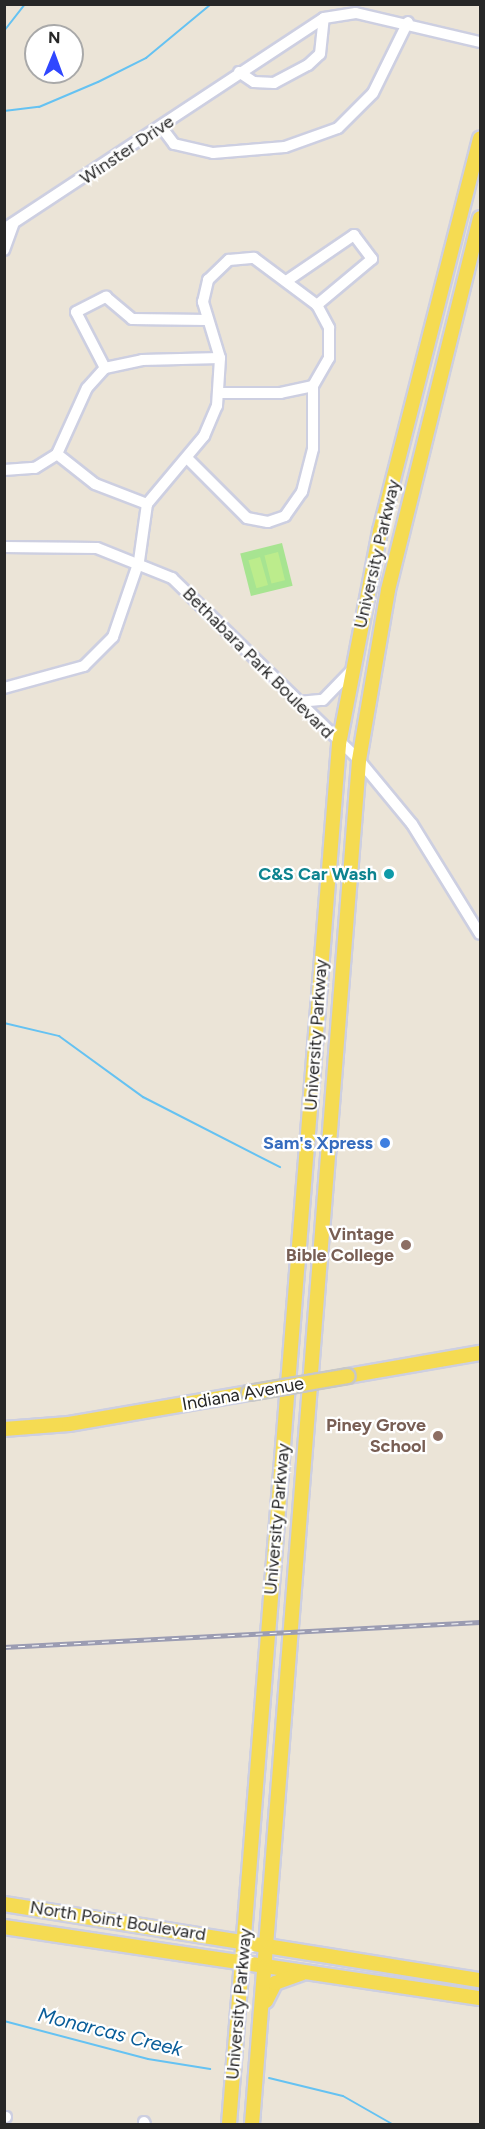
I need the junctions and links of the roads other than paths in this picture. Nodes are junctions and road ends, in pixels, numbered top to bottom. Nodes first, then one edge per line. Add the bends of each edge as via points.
1 (324, 18) junction
2 (408, 22) junction
3 (480, 42) edge
4 (239, 72) junction
5 (162, 128) junction
6 (480, 139) edge
7 (480, 218) edge
8 (9, 227) edge
9 (4, 250) edge
10 (288, 280) junction
11 (316, 305) junction
12 (207, 320) junction
13 (220, 358) junction
14 (105, 368) junction
15 (313, 386) junction
16 (220, 393) junction
17 (57, 454) junction
18 (187, 458) junction
19 (4, 470) edge
20 (147, 504) junction
21 (4, 547) edge
22 (139, 561) junction
23 (353, 668) junction
24 (4, 688) edge
25 (298, 702) junction
26 (339, 744) junction
27 (359, 760) junction
28 (480, 934) edge
29 (480, 1353) edge
30 (4, 1429) edge
31 (4, 1904) edge
32 (4, 1927) edge
33 (244, 1941) junction
34 (268, 1944) junction
35 (242, 1961) junction
36 (266, 1965) junction
37 (310, 1972) junction
38 (480, 1980) edge
39 (480, 1998) edge
40 (263, 2008) junction
41 (229, 2124) edge
42 (252, 2124) edge

1 - 2 street, Winster Drive via 356,13
1 - 4 street, Winster Drive
1 - 4 street via 321,54 308,65 274,83 254,82
2 - 3 street, Winster Drive
2 - 5 street via 374,92 338,128 285,147 213,153 174,144
4 - 5 street, Winster Drive
5 - 8 street, Winster Drive
6 - 23 main road, University Parkway via 380,531
7 - 27 main road, University Parkway via 388,590
8 - 9 street, Winster Drive
10 - 11 street
10 - 11 street via 354,235 372,259
10 - 12 street via 254,258 229,260 208,280 204,302
11 - 15 street via 331,346 327,365
12 - 13 street
12 - 14 street via 132,318 106,297 76,312
13 - 14 street via 142,360
13 - 16 street
14 - 17 street via 87,388
15 - 16 street via 281,393
15 - 18 street via 313,449 302,492 285,516 268,522 247,518
16 - 18 street via 208,430
17 - 19 street via 35,468
17 - 20 street via 95,484
18 - 20 street
20 - 22 street
21 - 22 street, Bethabara Park Boulevard via 66,544
22 - 24 street via 115,633 101,652 70,671
22 - 25 street, Bethabara Park Boulevard via 193,596
23 - 25 street via 323,700
23 - 26 main road, University Parkway
25 - 26 street, Bethabara Park Boulevard
26 - 27 street, Bethabara Park Boulevard
26 - 33 main road, University Parkway
27 - 28 street, Bethabara Park Boulevard via 412,824
27 - 34 main road, University Parkway
29 - 30 main road, Indiana Avenue, bridge via 69,1424
31 - 33 main road, North Point Boulevard
32 - 35 main road, North Point Boulevard
33 - 34 main road, North Point Boulevard
33 - 35 main road, University Parkway
34 - 36 main road, University Parkway
34 - 38 main road, North Point Boulevard
35 - 36 main road, North Point Boulevard
35 - 41 main road, University Parkway
36 - 37 main road, North Point Boulevard
36 - 40 main road, University Parkway
37 - 39 main road, North Point Boulevard
37 - 40 main road via 275,1983
40 - 42 main road, University Parkway

